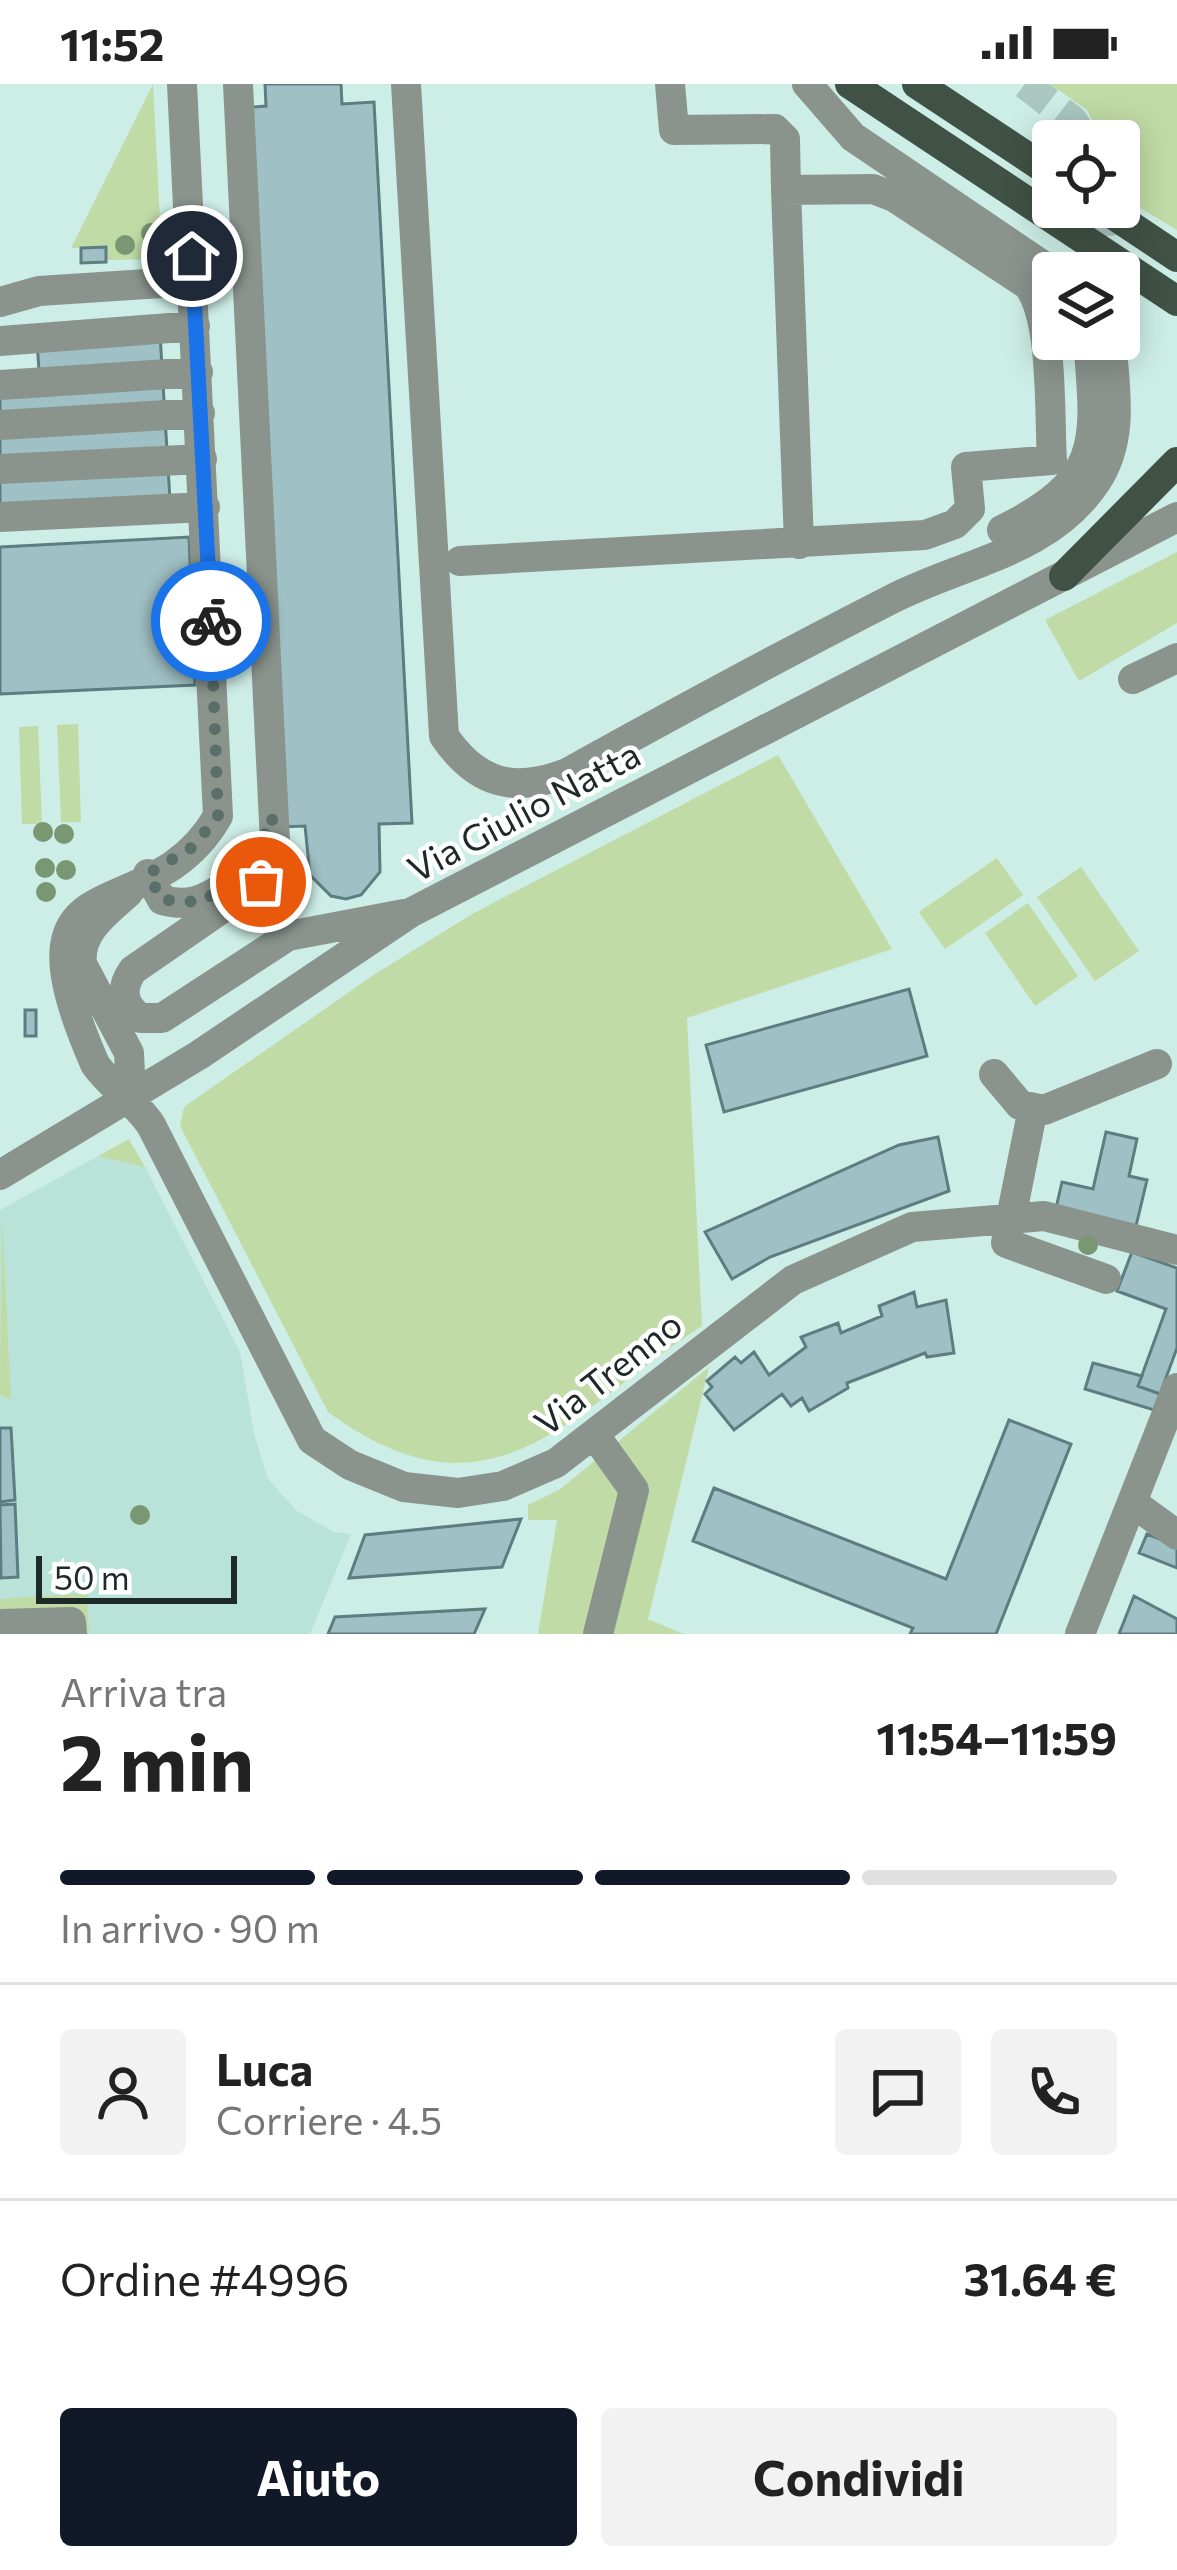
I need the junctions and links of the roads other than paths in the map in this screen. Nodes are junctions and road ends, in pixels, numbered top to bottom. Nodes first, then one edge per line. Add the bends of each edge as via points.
1 (182, 84) edge
2 (238, 84) edge
3 (406, 84) edge
4 (670, 84) edge
5 (807, 84) edge
6 (850, 84) edge
7 (917, 84) edge
8 (1032, 160) edge
9 (786, 190) junction
10 (1134, 228) edge
11 (1103, 252) edge
12 (1177, 257) edge
13 (1032, 258) edge
14 (1140, 276) edge
15 (193, 281) junction
16 (1140, 284) edge
17 (1177, 301) edge
18 (0, 302) edge
19 (1177, 319) edge
20 (195, 326) junction
21 (0, 341) edge
22 (1090, 360) edge
23 (1112, 360) edge
24 (198, 372) junction
25 (0, 385) edge
26 (200, 412) junction
27 (0, 425) edge
28 (202, 459) junction
29 (1177, 462) edge
30 (0, 469) edge
31 (1177, 495) edge
32 (205, 507) junction
33 (0, 517) edge
34 (1177, 517) edge
35 (799, 544) junction
36 (1106, 552) junction
37 (460, 561) dead end
38 (1064, 576) junction
39 (899, 595) junction
40 (1177, 658) edge
41 (1133, 679) dead end
42 (272, 817) junction
43 (148, 874) junction
44 (410, 913) junction
45 (201, 921) junction
46 (100, 1002) junction
47 (1157, 1064) dead end
48 (994, 1074) dead end
49 (131, 1096) junction
50 (1033, 1108) junction
51 (0, 1175) edge
52 (1009, 1216) junction
53 (1177, 1250) edge
54 (1106, 1279) dead end
55 (1177, 1388) edge
56 (594, 1434) junction
57 (1140, 1508) dead end
58 (1177, 1535) edge
59 (0, 1624) edge
60 (72, 1634) edge
61 (598, 1634) edge
62 (1080, 1634) edge

1 - 15 street
2 - 42 street
3 - 39 street via 444,736 462,762 485,779 535,785
4 - 9 street via 674,130 775,129 784,139
5 - 13 street via 853,137
6 - 11 main road
7 - 8 main road
9 - 35 street
9 - 35 street via 873,189 894,197 1028,285 1042,322 1052,460 966,467 970,509 925,535
10 - 12 main road
14 - 17 main road
15 - 18 street via 39,291
15 - 20 street
16 - 19 main road
20 - 21 street
20 - 24 street
22 - 39 street via 1095,423 1081,468 1039,512 955,554
23 - 39 street via 1114,442 1078,507 1051,529
24 - 25 street
24 - 26 street
26 - 27 street
26 - 28 street
28 - 30 street
28 - 32 street
29 - 38 main road
31 - 36 street, Via Giulio Natta
32 - 33 street
32 - 43 street via 218,817 191,848
34 - 36 street, Via Giulio Natta
35 - 37 street
36 - 38 street, Via Giulio Natta
38 - 44 street, Via Giulio Natta
40 - 41 street
42 - 43 street via 257,863 201,902 162,900
42 - 45 street via 274,870
43 - 46 street via 80,949
43 - 49 street via 74,909 56,923 43,951 97,1069
44 - 45 street via 288,936 166,1017 137,1016 124,996 128,978
44 - 49 street, Via Giulio Natta
45 - 46 street via 118,961
46 - 49 street via 128,1053
47 - 50 street via 1044,1111
48 - 50 street via 1020,1105
49 - 51 street, Via Giulio Natta
49 - 56 street, Via Trenno via 322,1450 404,1487 458,1493 533,1477
50 - 52 street
52 - 53 street, Via Trenno via 1044,1216
52 - 54 street via 1006,1243
52 - 56 street, Via Trenno via 912,1227 807,1272
55 - 62 street
56 - 61 street via 634,1490
57 - 58 street
59 - 60 street via 71,1622

